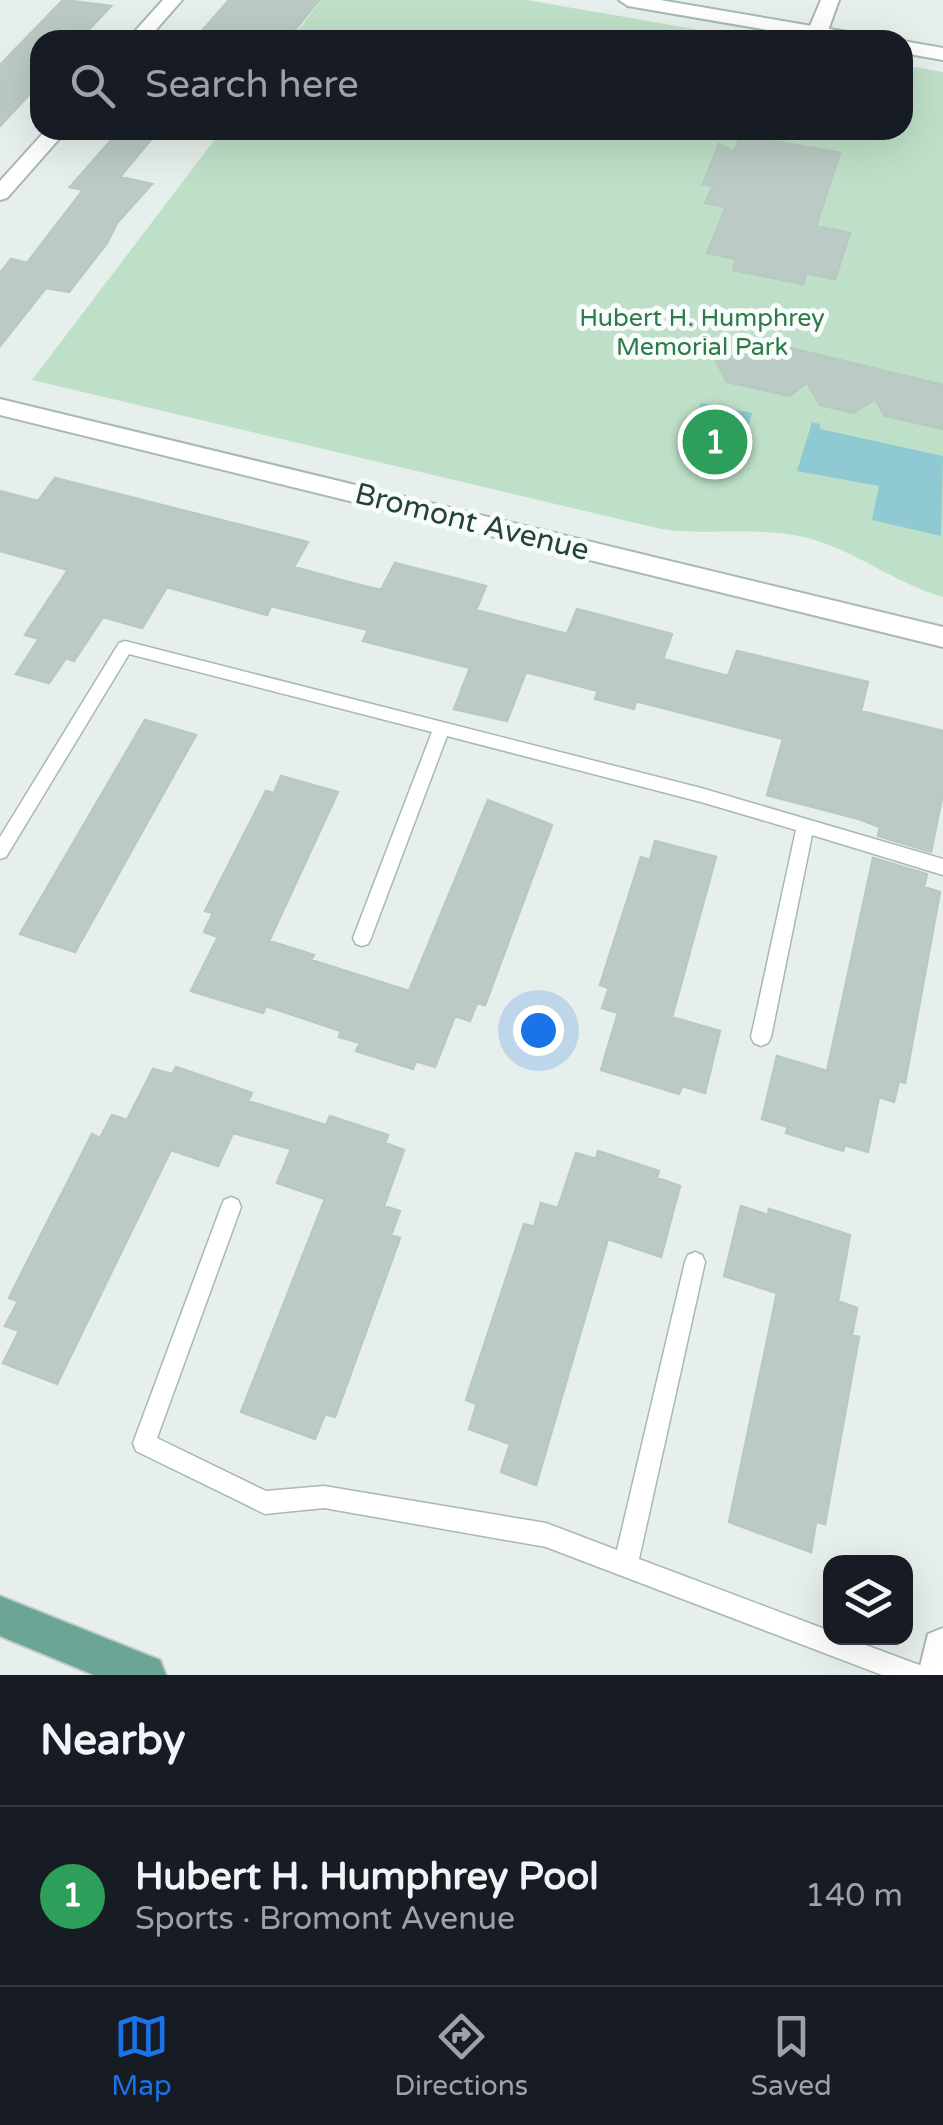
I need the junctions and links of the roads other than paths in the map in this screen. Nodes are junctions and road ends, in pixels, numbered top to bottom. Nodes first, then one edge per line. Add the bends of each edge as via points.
1 (172, 0) edge
2 (628, 0) edge
3 (830, 0) edge
4 (146, 30) edge
5 (801, 30) edge
6 (819, 30) edge
7 (913, 49) edge
8 (943, 54) edge
9 (48, 140) edge
10 (0, 194) edge
11 (0, 407) edge
12 (943, 637) edge
13 (441, 730) junction
14 (806, 824) junction
15 (0, 852) edge
16 (943, 867) edge
17 (362, 938) dead end
18 (761, 1036) dead end
19 (232, 1207) dead end
20 (695, 1262) dead end
21 (625, 1566) junction
22 (0, 1616) edge
23 (943, 1649) edge
24 (145, 1675) edge
25 (914, 1675) edge
26 (940, 1675) edge

1 - 4 street
2 - 5 street
3 - 6 street
7 - 8 street
9 - 10 street
11 - 12 street, Bromont Avenue
13 - 14 lane
13 - 15 lane via 124,646
13 - 17 lane
14 - 16 lane
14 - 18 lane
19 - 21 lane via 144,1443 265,1503 324,1497 546,1535
20 - 21 lane
21 - 25 lane
22 - 24 main road
23 - 26 street

